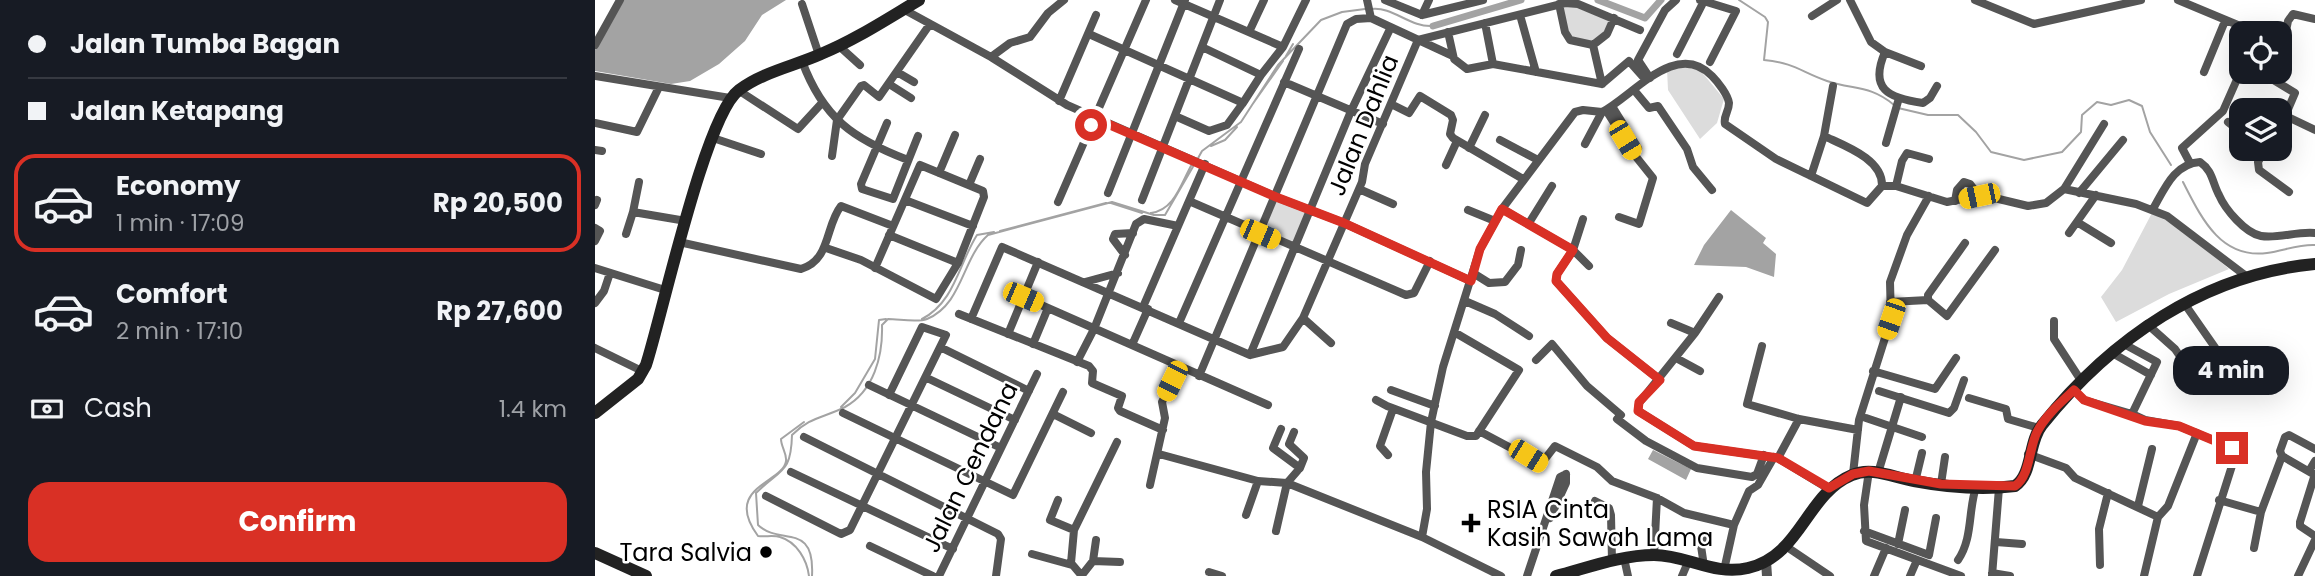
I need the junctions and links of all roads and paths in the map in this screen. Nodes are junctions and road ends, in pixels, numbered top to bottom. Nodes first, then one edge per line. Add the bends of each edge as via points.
1 (619, 0) edge
2 (919, 0) edge
3 (1064, 0) edge
4 (1146, 0) edge
5 (1220, 0) edge
6 (1264, 0) edge
7 (1306, 0) edge
8 (1387, 0) edge
9 (1429, 0) edge
10 (1483, 0) edge
11 (1676, 0) edge
12 (1837, 0) edge
13 (1850, 0) edge
14 (1975, 0) edge
15 (2141, 0) edge
16 (2178, 0) edge
17 (1181, 1) edge
18 (1367, 1) edge
19 (1702, 1) edge
20 (802, 4) dead end
21 (1559, 4) junction
22 (903, 9) junction
23 (1096, 15) dead end
24 (1370, 15) junction
25 (1422, 15) junction
26 (1520, 15) junction
27 (1213, 16) junction
28 (1812, 16) dead end
29 (1614, 18) junction
30 (2315, 19) edge
31 (2225, 21) junction
32 (2288, 21) edge
33 (2229, 22) edge
34 (1485, 23) junction
35 (930, 24) junction
36 (1389, 29) junction
37 (1640, 30) dead end
38 (1249, 32) junction
39 (1448, 32) junction
40 (1089, 34) junction
41 (1418, 40) junction
42 (595, 45) edge
43 (1593, 45) junction
44 (839, 46) junction
45 (1202, 47) junction
46 (1283, 47) junction
47 (1299, 49) dead end
48 (1126, 50) junction
49 (1885, 52) junction
50 (1677, 54) dead end
51 (819, 55) junction
52 (991, 57) junction
53 (1453, 57) junction
54 (802, 61) junction
55 (1710, 62) dead end
56 (1493, 64) junction
57 (860, 65) dead end
58 (1159, 65) junction
59 (1921, 66) dead end
60 (897, 72) junction
61 (1536, 72) junction
62 (2204, 72) dead end
63 (1261, 75) junction
64 (595, 76) edge
65 (1189, 79) junction
66 (1648, 79) junction
67 (914, 82) dead end
68 (1284, 82) junction
69 (890, 84) junction
70 (1602, 84) junction
71 (2235, 84) edge
72 (2281, 84) edge
73 (1833, 86) dead end
74 (1937, 86) dead end
75 (659, 87) junction
76 (1634, 90) junction
77 (734, 94) junction
78 (1318, 97) junction
79 (911, 98) dead end
80 (2292, 98) edge
81 (1059, 101) junction
82 (1243, 103) junction
83 (821, 104) junction
84 (1391, 104) junction
85 (1897, 104) junction
86 (1607, 109) junction
87 (1351, 111) junction
88 (1485, 115) dead end
89 (1175, 116) junction
90 (1094, 118) junction
91 (2292, 119) edge
92 (837, 120) junction
93 (595, 123) edge
94 (887, 123) dead end
95 (1383, 124) junction
96 (2104, 124) dead end
97 (2315, 130) edge
98 (1132, 134) junction
99 (955, 135) dead end
100 (918, 136) dead end
101 (1824, 136) junction
102 (713, 138) junction
103 (1500, 140) dead end
104 (2123, 140) dead end
105 (1457, 141) junction
106 (1886, 143) dead end
107 (1585, 144) dead end
108 (1163, 146) junction
109 (875, 147) junction
110 (1469, 148) junction
111 (1638, 148) dead end
112 (761, 154) dead end
113 (832, 156) dead end
114 (980, 159) dead end
115 (1929, 159) dead end
116 (908, 160) junction
117 (1538, 160) junction
118 (2259, 161) edge
119 (1202, 163) junction
120 (2190, 163) junction
121 (1446, 166) dead end
122 (939, 173) junction
123 (1811, 176) junction
124 (1523, 179) junction
125 (1241, 181) junction
126 (639, 183) dead end
127 (969, 185) junction
128 (1552, 186) dead end
129 (1882, 186) junction
130 (1896, 186) junction
131 (1359, 189) junction
132 (2064, 189) junction
133 (1712, 190) dead end
134 (2079, 192) junction
135 (2289, 192) dead end
136 (1108, 193) dead end
137 (2096, 195) junction
138 (1929, 196) junction
139 (1979, 196) junction
140 (1276, 197) junction
141 (905, 200) junction
142 (1142, 200) dead end
143 (1189, 201) junction
144 (1955, 201) junction
145 (1058, 202) dead end
146 (1394, 204) dead end
147 (1502, 209) junction
148 (2153, 209) junction
149 (1468, 210) dead end
150 (1311, 211) junction
151 (633, 212) junction
152 (1619, 217) dead end
153 (1224, 218) junction
154 (1583, 219) dead end
155 (686, 221) junction
156 (1495, 221) junction
157 (2077, 222) junction
158 (1344, 223) junction
159 (1529, 223) junction
160 (893, 226) junction
161 (972, 226) junction
162 (1178, 226) junction
163 (595, 228) edge
164 (1133, 233) junction
165 (2069, 233) dead end
166 (2315, 233) edge
167 (627, 234) dead end
168 (1260, 234) junction
169 (889, 235) junction
170 (595, 241) edge
171 (679, 242) junction
172 (1965, 243) dead end
173 (2111, 243) dead end
174 (826, 248) junction
175 (1295, 248) junction
176 (1521, 250) dead end
177 (1573, 250) junction
178 (1995, 250) dead end
179 (1125, 255) junction
180 (1430, 261) junction
181 (1038, 262) junction
182 (1326, 262) junction
183 (958, 263) junction
184 (2315, 264) edge
185 (1589, 266) dead end
186 (595, 268) edge
187 (875, 268) junction
188 (610, 272) junction
189 (1118, 273) junction
190 (2246, 276) junction
191 (1472, 277) junction
192 (1085, 282) junction
193 (665, 290) junction
194 (1110, 292) junction
195 (1023, 297) junction
196 (1719, 297) dead end
197 (1929, 300) junction
198 (1465, 301) junction
199 (1890, 302) junction
200 (595, 303) edge
201 (2184, 303) junction
202 (1048, 308) junction
203 (1145, 308) junction
204 (959, 314) dead end
205 (1303, 318) junction
206 (971, 319) junction
207 (2054, 321) dead end
208 (1179, 323) junction
209 (1671, 323) dead end
210 (2147, 324) junction
211 (1094, 329) junction
212 (1454, 332) junction
213 (1695, 333) junction
214 (1007, 334) junction
215 (1529, 336) dead end
216 (1215, 340) junction
217 (1331, 343) dead end
218 (1033, 344) junction
219 (2124, 344) junction
220 (1132, 345) junction
221 (1762, 346) dead end
222 (595, 348) edge
223 (942, 348) junction
224 (2114, 354) junction
225 (1249, 355) junction
226 (1676, 358) junction
227 (1956, 358) dead end
228 (1536, 360) dead end
229 (1077, 362) junction
230 (1179, 367) junction
231 (1700, 371) dead end
232 (1873, 371) junction
233 (643, 372) junction
234 (1037, 374) dead end
235 (2151, 375) junction
236 (1199, 376) junction
237 (927, 378) junction
238 (2238, 379) dead end
239 (1660, 380) junction
240 (1964, 380) dead end
241 (2197, 381) dead end
242 (869, 385) dead end
243 (2078, 386) junction
244 (1391, 390) dead end
245 (1029, 391) junction
246 (1879, 391) dead end
247 (1063, 392) dead end
248 (889, 395) junction
249 (1901, 397) junction
250 (1969, 398) dead end
251 (1377, 400) dead end
252 (1268, 405) dead end
253 (913, 406) junction
254 (1435, 406) junction
255 (1393, 409) junction
256 (595, 413) edge
257 (842, 413) dead end
258 (1053, 414) junction
259 (2132, 414) junction
260 (1866, 418) dead end
261 (1799, 419) junction
262 (1015, 420) junction
263 (1431, 422) junction
264 (1891, 426) junction
265 (2039, 428) junction
266 (1281, 429) dead end
267 (1163, 430) junction
268 (1858, 430) junction
269 (1479, 431) junction
270 (1294, 432) dead end
271 (1091, 433) dead end
272 (2197, 433) junction
273 (804, 437) dead end
274 (1922, 437) dead end
275 (897, 439) junction
276 (1117, 442) dead end
277 (1001, 448) junction
278 (2152, 449) dead end
279 (2315, 449) edge
280 (1922, 453) dead end
281 (1159, 454) junction
282 (2028, 454) junction
283 (1388, 455) dead end
284 (2282, 456) junction
285 (1772, 457) junction
286 (1945, 457) dead end
287 (2315, 461) edge
288 (1300, 468) junction
289 (792, 472) dead end
290 (1873, 472) junction
291 (2313, 473) edge
292 (880, 474) junction
293 (1853, 474) junction
294 (1258, 481) junction
295 (985, 482) junction
296 (1915, 482) junction
297 (1287, 483) junction
298 (1941, 484) junction
299 (1150, 485) dead end
300 (1976, 487) junction
301 (1829, 488) junction
302 (1999, 488) junction
303 (2108, 493) junction
304 (766, 496) dead end
305 (1657, 498) junction
306 (1059, 500) dead end
307 (2219, 500) junction
308 (1595, 501) dead end
309 (2138, 506) junction
310 (864, 507) junction
311 (1905, 510) dead end
312 (2261, 512) junction
313 (1246, 515) dead end
314 (968, 516) junction
315 (2158, 517) junction
316 (1936, 518) dead end
317 (1544, 524) junction
318 (1734, 525) junction
319 (1074, 530) junction
320 (1276, 531) dead end
321 (1864, 531) junction
322 (1704, 534) dead end
323 (1422, 537) junction
324 (2315, 538) edge
325 (1096, 540) dead end
326 (1996, 542) junction
327 (1898, 544) junction
328 (2022, 544) dead end
329 (870, 546) dead end
330 (1787, 547) junction
331 (1886, 548) junction
332 (2255, 548) dead end
333 (953, 549) junction
334 (595, 553) edge
335 (1032, 554) dead end
336 (1654, 555) junction
337 (1618, 560) junction
338 (1917, 560) junction
339 (1958, 560) dead end
340 (1093, 561) junction
341 (1766, 561) junction
342 (1120, 562) dead end
343 (1688, 562) junction
344 (1072, 565) junction
345 (2100, 565) dead end
346 (1704, 566) junction
347 (915, 572) edge
348 (1209, 572) dead end
349 (1721, 572) edge
350 (1945, 573) edge
351 (1082, 575) edge
352 (1992, 575) edge
353 (646, 576) edge
354 (933, 576) edge
355 (939, 576) edge
356 (996, 576) edge
357 (1222, 576) edge
358 (1501, 576) edge
359 (1527, 576) edge
360 (1556, 576) edge
361 (1628, 576) edge
362 (1682, 576) edge
363 (1767, 576) edge
364 (1831, 576) edge
365 (1874, 576) edge
366 (1910, 576) edge
367 (1961, 576) edge
368 (2010, 576) edge
369 (2144, 576) edge
370 (2197, 576) edge
371 (2298, 576) edge

1 - 42 street
2 - 22 main road
3 - 52 street via 1030,37 1010,43
4 - 48 street
5 - 27 street
6 - 38 street
7 - 46 street
8 - 25 street
9 - 25 street
10 - 25 street
11 - 66 street via 1665,10 1638,60
12 - 28 street
13 - 49 street via 1867,36
14 - 15 street via 2034,24
16 - 31 street
17 - 27 street
17 - 58 street
18 - 24 street
19 - 50 street
19 - 55 street via 1735,11
20 - 51 street
21 - 26 street
21 - 29 street via 1573,3
21 - 43 street via 1567,38
22 - 35 street
22 - 44 main road
23 - 40 street
24 - 36 street
24 - 78 street via 1347,24
26 - 34 street
26 - 61 street
27 - 38 street
27 - 45 street
29 - 37 street
29 - 43 street via 1607,34
30 - 32 street via 2293,14
31 - 33 street
31 - 62 street
34 - 39 street
34 - 56 street
35 - 52 street
35 - 60 street
36 - 41 street
36 - 87 street
38 - 46 street
39 - 41 street
39 - 53 street
40 - 48 street
40 - 81 street
41 - 53 street
41 - 84 street, Jalan Dahlia
43 - 70 street
44 - 51 main road
44 - 57 street
45 - 63 street
45 - 65 street
46 - 63 street
47 - 68 street
48 - 58 street
48 - 90 street
49 - 59 street
49 - 85 street via 1878,81
51 - 54 main road
52 - 81 street
53 - 56 street via 1467,69
54 - 77 main road via 760,77
54 - 83 street
56 - 61 street
58 - 65 street
58 - 98 street
60 - 67 street
60 - 69 street
61 - 70 street
63 - 82 street
64 - 75 street
65 - 82 street
65 - 89 street
66 - 70 street via 1629,61
66 - 76 street
66 - 123 street via 1677,65 1706,70 1729,102 1725,124 1776,159
68 - 78 street
68 - 125 street
69 - 79 street
69 - 92 street via 879,97 862,85
71 - 120 street via 2223,111 2182,148
72 - 80 street via 2294,91
73 - 101 street
74 - 85 street via 1923,103
75 - 77 street
75 - 93 street via 635,133
76 - 86 street
76 - 133 street via 1649,108 1658,106 1687,149 1693,167
77 - 83 street via 798,129
77 - 102 main road
78 - 87 street
78 - 140 street
81 - 90 street
82 - 89 street via 1227,124 1209,131
83 - 92 street
84 - 95 street, Jalan Dahlia
84 - 105 street via 1409,113 1420,96 1445,110 1453,120 1450,135
85 - 106 street
86 - 107 street
86 - 111 street
86 - 117 street via 1575,112
86 - 152 street via 1653,178 1639,224
87 - 95 street
87 - 150 street
88 - 110 street
89 - 108 street
90 - 98 street
90 - 145 street
91 - 97 street
92 - 109 street
92 - 113 street
94 - 109 street
95 - 131 street, Jalan Dahlia
96 - 132 street
98 - 108 street
98 - 136 street
99 - 122 street
100 - 116 street
101 - 123 street
101 - 129 street via 1873,163
102 - 112 street
102 - 155 main road
103 - 117 street
104 - 134 street
105 - 110 street
105 - 121 street
108 - 119 street
108 - 142 street
109 - 116 street
109 - 116 street via 861,187 888,199 893,199
110 - 124 street
114 - 127 street
115 - 130 street via 1907,153
117 - 124 street
118 - 135 street via 2259,170
119 - 125 street
119 - 143 street
120 - 148 street via 2170,180
120 - 166 street via 2207,167 2229,211 2253,234
122 - 127 street
122 - 141 street via 920,165
123 - 129 street via 1867,203
124 - 147 street
125 - 140 street
125 - 153 street
126 - 151 street
127 - 161 street via 984,194
128 - 159 street
129 - 130 street
130 - 138 street
131 - 146 street
131 - 158 street, Jalan Dahlia
132 - 134 street
132 - 139 street via 2046,203 2028,206
134 - 137 street
137 - 148 street
137 - 157 street
138 - 144 street
138 - 199 street via 1907,235 1890,282
139 - 144 street
139 - 144 street via 1964,182
140 - 150 street
140 - 168 street
141 - 160 street
141 - 161 street
143 - 153 street
143 - 162 street
147 - 156 street
147 - 159 street
148 - 190 street
149 - 156 street
150 - 158 street
150 - 175 street
151 - 155 street
151 - 167 street
153 - 168 street
153 - 208 street
154 - 177 street
155 - 171 main road
156 - 191 street
157 - 165 street
157 - 173 street
158 - 180 street
158 - 182 street, Jalan Dahlia
159 - 177 street
160 - 169 street
160 - 174 street via 841,206
161 - 183 street
162 - 164 street via 1144,219
162 - 203 street
163 - 170 street via 600,231
164 - 179 street
164 - 179 street via 1115,234 1113,239
168 - 175 street
168 - 216 street
169 - 183 street
169 - 187 street
171 - 174 street via 801,268
171 - 193 main road
172 - 197 street via 1928,295
174 - 187 street
175 - 182 street
175 - 225 street
176 - 191 street via 1518,265 1505,282
177 - 185 street
177 - 239 street via 1556,281 1607,338
178 - 197 street via 1947,316
179 - 189 street
180 - 182 street via 1409,295
180 - 191 street
181 - 192 street
181 - 195 street
181 - 206 street via 1000,248
182 - 205 street, Jalan Dahlia
183 - 187 street via 936,299
184 - 190 main road
186 - 188 street
188 - 193 street
188 - 200 street
189 - 192 street
189 - 194 street
190 - 201 main road
191 - 198 street
192 - 194 street
193 - 233 main road
194 - 203 street
194 - 211 street
195 - 202 street
195 - 214 street
196 - 213 street
197 - 199 street
198 - 212 street
198 - 215 street
199 - 232 street via 1891,319
201 - 210 main road
201 - 238 street
202 - 211 street
202 - 218 street
203 - 208 street
203 - 220 street
204 - 206 street
205 - 217 street
205 - 225 street, Jalan Dahlia via 1283,347
206 - 214 street
207 - 243 street via 2054,339
208 - 216 street
209 - 213 street
210 - 219 main road
210 - 241 street via 2175,349
211 - 220 street
211 - 229 street
212 - 254 street
212 - 269 street via 1519,371
213 - 226 street
214 - 218 street
216 - 225 street
216 - 236 street
218 - 229 street
219 - 224 main road
219 - 235 street via 2157,362
220 - 230 street
221 - 261 street via 1747,404
222 - 233 street
223 - 237 street
223 - 245 street
223 - 248 street via 946,335 922,327
224 - 235 street
224 - 243 main road
226 - 231 street
226 - 239 street
227 - 232 street via 1935,389
228 - 285 street via 1552,344 1587,386 1621,415 1617,419 1646,441 1697,468 1752,477
229 - 267 street via 1091,368 1092,383 1122,396 1121,411
230 - 236 street
230 - 267 street via 1162,402
232 - 268 street
233 - 256 main road
234 - 245 street, Jalan Cendana
235 - 259 street
236 - 252 street
237 - 253 street
237 - 262 street
239 - 285 street via 1637,407 1656,424 1694,446
240 - 249 street via 1949,413
242 - 248 street
243 - 259 street via 2084,400
243 - 265 main road
244 - 254 street
245 - 262 street, Jalan Cendana
246 - 249 street
247 - 258 street
248 - 253 street
249 - 264 street
250 - 265 street via 2006,409 2008,419
251 - 255 street
253 - 275 street
253 - 277 street
254 - 263 street
255 - 263 street
255 - 283 street via 1380,446
257 - 275 street
258 - 271 street
258 - 295 street via 1016,494
259 - 272 street
260 - 264 street
261 - 268 street
261 - 285 street
262 - 277 street, Jalan Cendana
263 - 269 street via 1467,436
263 - 323 street
264 - 274 street
264 - 290 street
265 - 282 main road
266 - 288 street via 1273,448
267 - 281 street
268 - 293 street
269 - 305 street via 1542,464 1555,446 1597,467 1612,481
270 - 288 street via 1289,443 1303,456
272 - 307 street via 2237,450
272 - 315 street via 2168,506
273 - 292 street
275 - 292 street
275 - 295 street
276 - 319 street
277 - 295 street, Jalan Cendana
278 - 309 street
279 - 284 street via 2288,435 2280,450
280 - 296 street
281 - 294 street
281 - 299 street
282 - 302 main road via 2021,482
282 - 303 street via 2066,468 2075,478
284 - 291 street
284 - 312 street
285 - 301 street
285 - 318 street
286 - 298 street
287 - 291 street
288 - 297 street
289 - 310 street
290 - 293 main road
290 - 296 main road
290 - 321 street
291 - 324 street via 2300,526
292 - 310 street
292 - 314 street
293 - 301 main road
294 - 297 street
294 - 313 street
295 - 314 street, Jalan Cendana
296 - 298 main road
297 - 320 street
297 - 323 street
298 - 300 main road
300 - 302 main road
300 - 339 street via 1968,536
301 - 330 main road
302 - 326 street
303 - 309 street
303 - 345 street via 2099,529
304 - 310 street via 841,534 851,530
305 - 318 street via 1684,513
305 - 336 street
306 - 319 street via 1050,520
307 - 312 street
307 - 370 street
308 - 337 street via 1609,508
309 - 315 street
310 - 333 street
311 - 327 street
312 - 332 street
314 - 333 street, Jalan Cendana
314 - 356 street via 1001,539
315 - 369 street
316 - 327 street via 1929,555
317 - 317 street via 1560,477 1566,474 1551,518
317 - 359 street
318 - 349 street
319 - 344 street
321 - 327 street
321 - 331 street via 1866,541
322 - 346 street
323 - 358 street
324 - 371 street
325 - 340 street
326 - 328 street
326 - 352 street
329 - 347 street
330 - 341 main road
330 - 364 street
331 - 338 street
331 - 365 street
333 - 355 street, Jalan Cendana
334 - 353 main road
335 - 344 street
336 - 337 main road
336 - 343 main road
337 - 360 main road
337 - 361 street
338 - 350 street
338 - 366 street
340 - 342 street
340 - 351 street
341 - 349 main road
341 - 363 street
343 - 346 main road
343 - 362 street
344 - 351 street
346 - 349 main road
347 - 354 street
348 - 357 street
350 - 367 street
352 - 368 street

